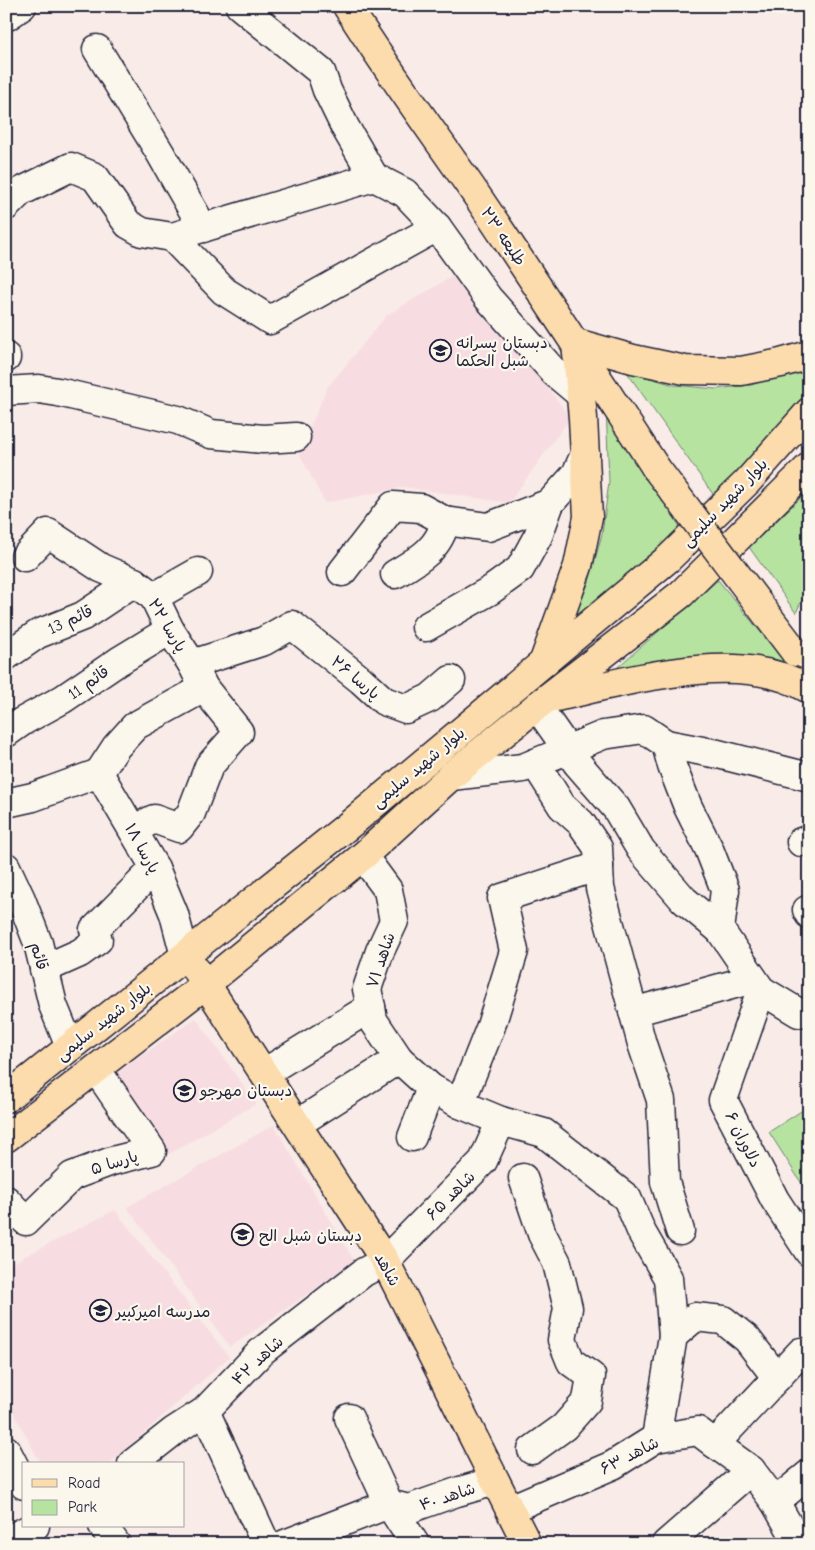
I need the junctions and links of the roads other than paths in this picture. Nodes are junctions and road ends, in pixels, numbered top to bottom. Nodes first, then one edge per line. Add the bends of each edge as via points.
1 (22, 6) edge
2 (240, 6) edge
3 (347, 6) edge
4 (6, 17) edge
5 (97, 49) dead end
6 (374, 176) junction
7 (6, 206) edge
8 (437, 227) junction
9 (203, 228) junction
10 (172, 237) junction
11 (576, 343) junction
12 (809, 355) edge
13 (6, 391) edge
14 (580, 394) junction
15 (809, 412) edge
16 (296, 437) dead end
17 (584, 454) junction
18 (809, 467) edge
19 (550, 503) junction
20 (445, 522) junction
21 (25, 557) dead end
22 (198, 572) dead end
23 (342, 572) dead end
24 (395, 574) dead end
25 (144, 589) junction
26 (426, 627) dead end
27 (170, 630) junction
28 (6, 656) edge
29 (802, 662) edge
30 (543, 663) junction
31 (192, 664) junction
32 (451, 680) dead end
33 (204, 688) junction
34 (809, 689) edge
35 (543, 702) junction
36 (6, 733) edge
37 (666, 744) junction
38 (568, 749) junction
39 (535, 763) junction
40 (99, 772) junction
41 (451, 776) junction
42 (809, 777) edge
43 (6, 803) edge
44 (133, 830) junction
45 (364, 856) junction
46 (599, 866) junction
47 (6, 867) edge
48 (155, 868) junction
49 (720, 930) junction
50 (184, 956) junction
51 (44, 969) junction
52 (206, 984) junction
53 (757, 984) junction
54 (371, 1007) junction
55 (809, 1011) edge
56 (633, 1012) junction
57 (70, 1047) junction
58 (399, 1059) junction
59 (96, 1069) junction
60 (264, 1073) junction
61 (431, 1088) junction
62 (6, 1098) edge
63 (460, 1104) junction
64 (501, 1121) junction
65 (297, 1124) junction
66 (412, 1137) dead end
67 (6, 1138) edge
68 (523, 1178) dead end
69 (6, 1200) edge
70 (680, 1231) dead end
71 (809, 1252) edge
72 (385, 1261) junction
73 (673, 1336) junction
74 (801, 1352) dead end
75 (777, 1378) junction
76 (205, 1411) junction
77 (349, 1418) dead end
78 (656, 1438) junction
79 (716, 1444) junction
80 (6, 1450) edge
81 (532, 1450) dead end
82 (135, 1462) edge
83 (751, 1470) junction
84 (809, 1474) edge
85 (22, 1481) edge
86 (496, 1481) junction
87 (775, 1502) junction
88 (388, 1504) junction
89 (510, 1509) junction
90 (32, 1528) edge
91 (104, 1528) edge
92 (315, 1539) edge
93 (7, 1542) edge
94 (116, 1544) edge
95 (266, 1544) edge
96 (285, 1544) edge
97 (416, 1544) edge
98 (527, 1544) edge
99 (666, 1544) edge
100 (799, 1544) edge

1 - 4 street
2 - 6 street via 320,72 345,127
3 - 11 main road, طلیعه ۲۳
5 - 9 street
6 - 8 street via 405,193
6 - 9 street
7 - 10 street via 20,192 71,167 95,177 128,224 142,232
8 - 10 street via 270,320 224,291
8 - 14 street via 488,298 555,373
9 - 10 street
11 - 12 main road via 685,370 741,371
11 - 14 main road
11 - 29 main road, طلیعه ۲۳, bridge via 656,468
13 - 16 street via 48,391 178,420 210,434 263,439
14 - 17 main road
15 - 30 main road, بلوار شهید سلیمی via 747,482 669,558
17 - 19 street via 576,474
17 - 30 main road via 588,517 578,566
18 - 35 main road, بلوار شهید سلیمی via 681,594
19 - 20 street via 488,527
19 - 26 street via 538,536 520,569 491,590
20 - 23 street via 421,508 393,506
20 - 24 street via 443,532 423,558
21 - 25 street via 48,532 101,568
22 - 25 street, قائم 13
25 - 27 street, پارسا ۲۲
25 - 28 street, قائم 13 via 38,634
27 - 31 street, پارسا ۲۲
27 - 36 street, قائم 11
30 - 50 main road, بلوار شهید سلیمی via 350,825
31 - 32 street, پارسا ۲۶ via 264,641 292,625 384,701 406,709 430,698
31 - 33 street, پارسا ۲۲
33 - 40 street via 135,726
33 - 44 street, پارسا ۲۲ via 239,732 209,766 191,813 179,828 154,819
34 - 35 main road via 763,672 719,668 662,674
35 - 38 street
35 - 41 main road, بلوار شهید سلیمی
37 - 38 street via 644,730 603,735
37 - 42 street
37 - 49 street via 688,807 709,849 724,890
38 - 39 street
38 - 49 street via 616,808 641,850 684,900
39 - 41 street via 522,768
39 - 46 street via 562,806 580,823 598,848
40 - 43 street via 33,797
40 - 44 street, پارسا ۱۸
41 - 45 main road, بلوار شهید سلیمی
44 - 48 street, پارسا ۱۸
45 - 52 main road, بلوار شهید سلیمی
45 - 54 street, شاهد ۷۱ via 388,890 394,921 367,989
46 - 56 street via 600,888
46 - 63 street via 502,898 514,951 491,1026
47 - 51 street, قائم via 38,943
48 - 50 street, پارسا ۱۸ via 174,914
48 - 51 street via 94,930 98,940 80,953
49 - 53 street
50 - 52 main road, شاهد
50 - 57 main road, بلوار شهید سلیمی
51 - 57 street, قائم via 53,1005
52 - 59 main road, بلوار شهید سلیمی
52 - 60 main road, شاهد
53 - 55 street via 800,1014
53 - 56 street
53 - 71 street, دلاوران ۶ via 723,1100 775,1200
54 - 58 street via 374,1020
54 - 60 street, شاهد ۷۱
56 - 70 street via 661,1100 665,1182
57 - 62 main road, بلوار شهید سلیمی
58 - 61 street
58 - 65 street
59 - 67 main road, بلوار شهید سلیمی
59 - 69 street, پارسا ۵ via 152,1151 72,1176 26,1221
60 - 65 main road, شاهد
61 - 63 street
61 - 66 street
63 - 64 street
64 - 72 street, شاهد ۶۵ via 484,1162
64 - 73 street via 544,1134 628,1198 642,1233 668,1278
65 - 72 main road, شاهد
68 - 81 street via 542,1234 557,1263 568,1308 562,1340 571,1362 591,1376 587,1401 564,1427
72 - 76 street, شاهد ۴۲ via 364,1272 262,1351
72 - 86 main road, شاهد
73 - 75 street via 695,1318 723,1320 747,1339
73 - 78 street
74 - 75 street
75 - 79 street
76 - 82 street, شاهد ۴۲
76 - 95 street
77 - 88 street
78 - 79 street, شاهد ۶۳ via 698,1431
78 - 89 street, شاهد ۶۳ via 613,1465
79 - 83 street, شاهد ۶۳
80 - 85 street
83 - 87 street, شاهد ۶۳
83 - 99 street
84 - 87 street
86 - 88 street, شاهد ۴۰ via 409,1508
86 - 89 main road, شاهد
87 - 100 street, شاهد ۶۳
88 - 92 street, شاهد ۴۰
88 - 97 street
89 - 98 main road, شاهد
90 - 93 street
91 - 94 street
92 - 96 street, شاهد ۴۰

